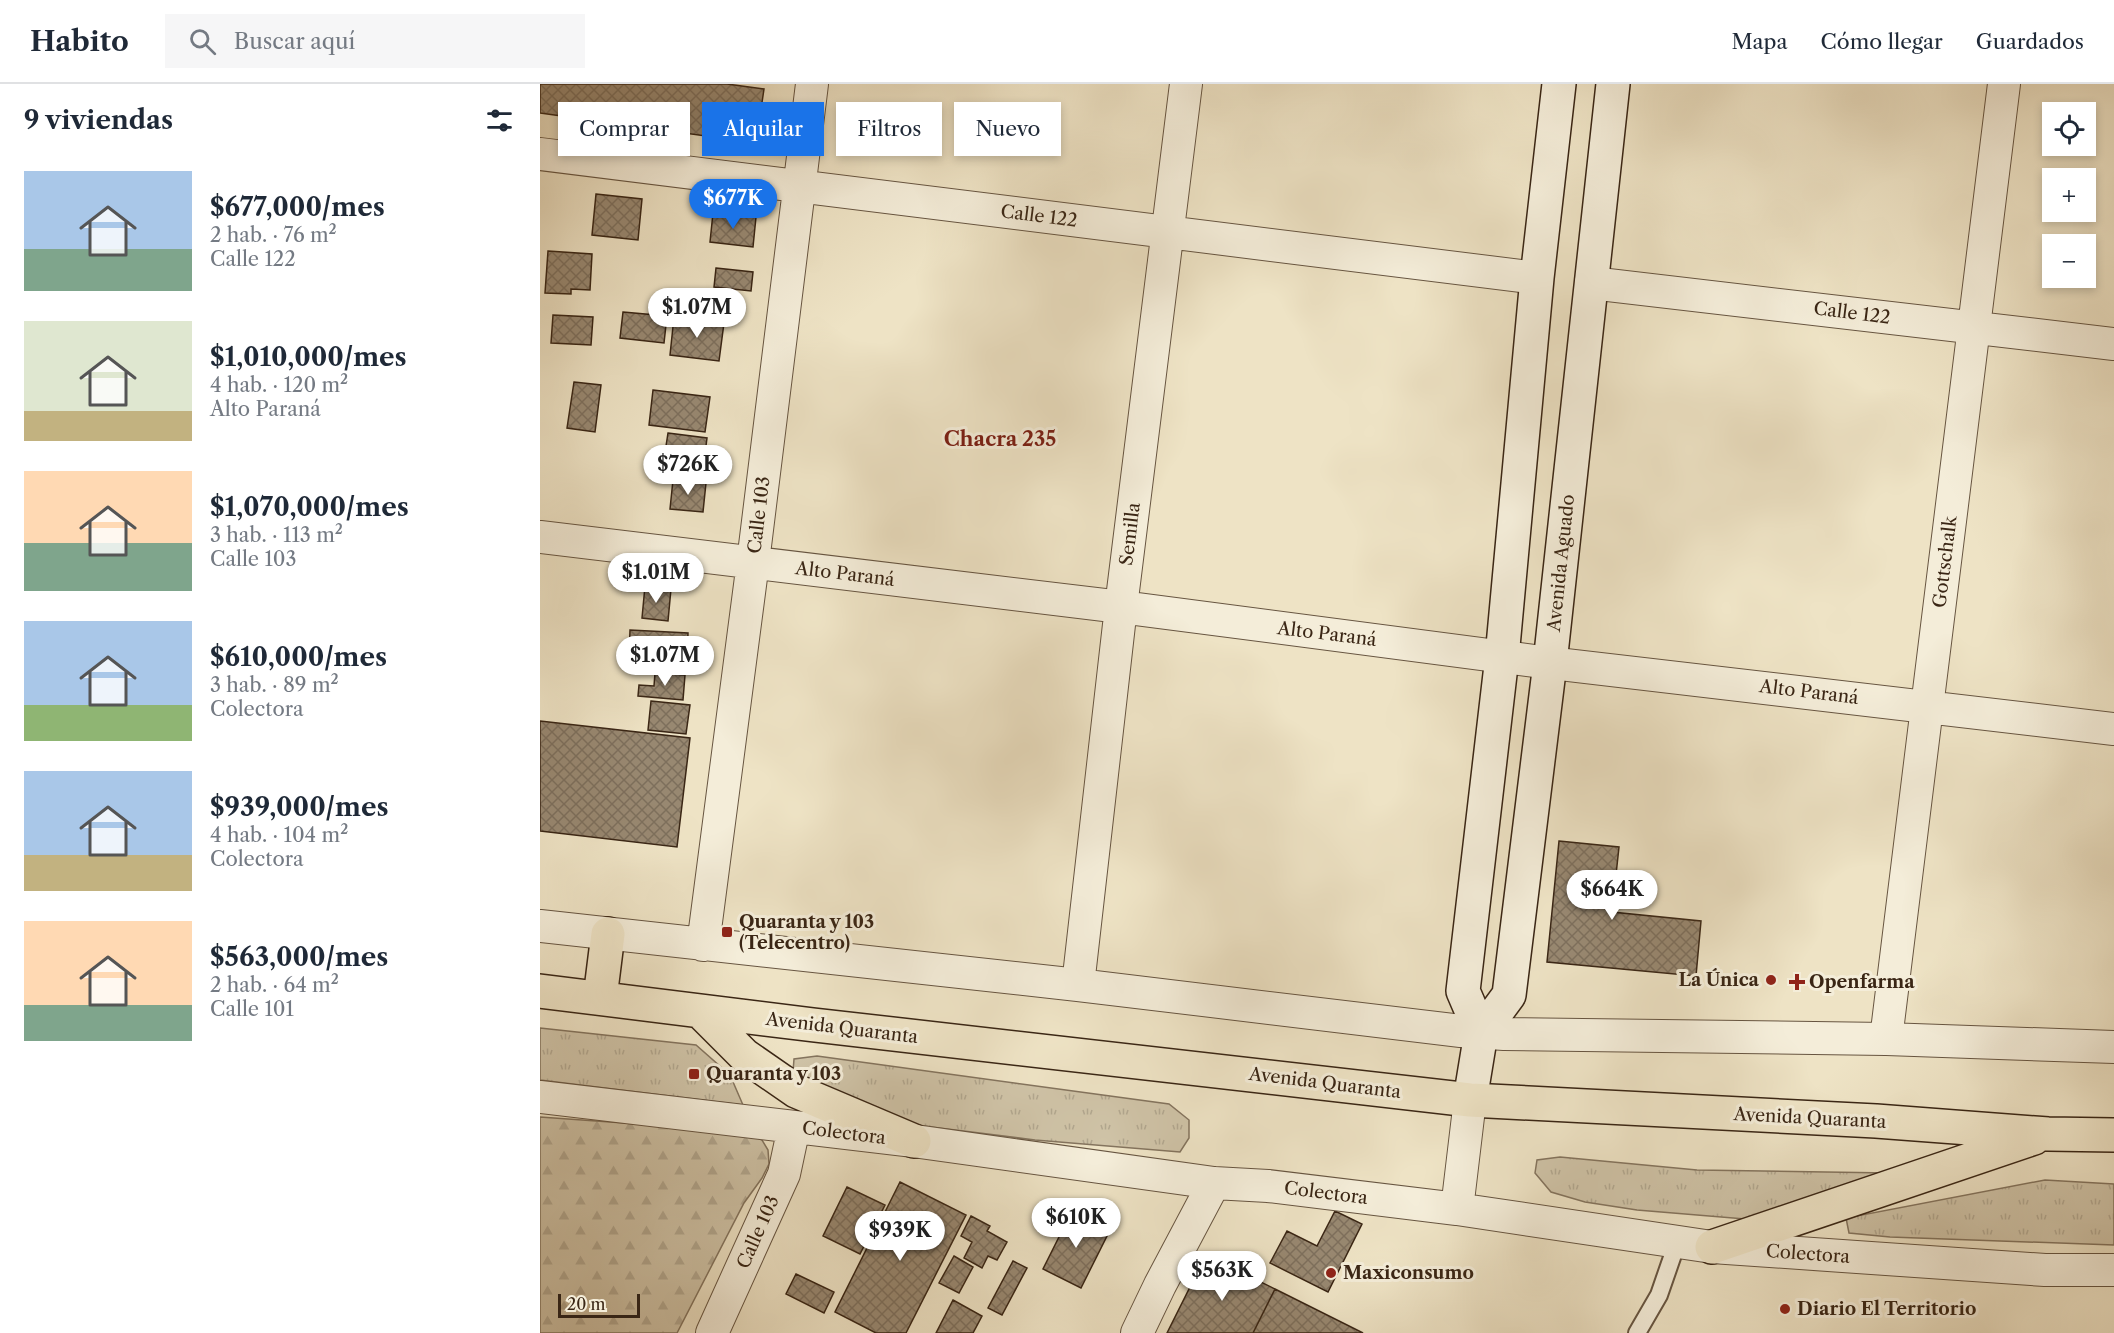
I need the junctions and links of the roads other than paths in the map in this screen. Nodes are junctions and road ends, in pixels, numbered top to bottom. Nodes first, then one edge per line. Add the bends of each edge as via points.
1 (812, 84) edge
2 (1186, 84) edge
3 (1559, 84) edge
4 (1613, 84) edge
5 (2004, 84) edge
6 (540, 154) edge
7 (799, 186) junction
8 (1168, 232) junction
9 (1537, 278) junction
10 (1591, 283) junction
11 (1974, 327) junction
12 (2114, 344) edge
13 (540, 537) edge
14 (753, 562) junction
15 (1121, 608) junction
16 (1502, 657) junction
17 (1550, 663) junction
18 (1928, 706) junction
19 (2114, 729) edge
20 (540, 926) edge
21 (608, 934) junction
22 (703, 945) junction
23 (1078, 985) junction
24 (540, 991) edge
25 (600, 998) junction
26 (700, 1011) junction
27 (1481, 1033) junction
28 (1886, 1039) junction
29 (2114, 1047) edge
30 (540, 1096) edge
31 (1470, 1100) junction
32 (794, 1127) junction
33 (2048, 1134) junction
34 (2114, 1135) edge
35 (914, 1141) junction
36 (1214, 1183) junction
37 (1457, 1209) junction
38 (1677, 1243) junction
39 (1712, 1247) junction
40 (2114, 1270) edge
41 (712, 1333) edge
42 (1137, 1333) edge
43 (1637, 1333) edge

1 - 7 street, Calle 103
2 - 8 street, Semilla
3 - 9 main road
4 - 10 main road, Avenida Aguado
5 - 11 street, Gottschalk
6 - 7 street, Calle 122
7 - 8 street, Calle 122
7 - 14 street, Calle 103
8 - 9 street, Calle 122
8 - 15 street, Semilla
9 - 16 main road
10 - 11 street, Calle 122
10 - 17 main road, Avenida Aguado
11 - 12 street, Calle 122
11 - 18 street, Gottschalk
13 - 14 street, Alto Paraná
14 - 15 street, Alto Paraná
14 - 22 street, Calle 103
15 - 16 street, Alto Paraná
15 - 23 street, Semilla
16 - 17 street, Alto Paraná
16 - 27 main road via 1463,991
17 - 18 street, Alto Paraná
17 - 27 main road, Avenida Aguado via 1509,996
18 - 19 street, Alto Paraná
18 - 28 street, Gottschalk
20 - 21 street
21 - 22 street
21 - 25 highway
22 - 23 street
23 - 27 street
24 - 25 highway, Avenida Quaranta
25 - 26 highway, Avenida Quaranta
26 - 31 highway, Avenida Quaranta
26 - 35 highway via 744,1055 796,1090
27 - 28 street
27 - 31 main road, Avenida Aguado
28 - 29 street
30 - 32 street, Colectora
31 - 33 highway, Avenida Quaranta
31 - 37 street
32 - 35 street, Colectora
32 - 41 street, Calle 103 via 784,1174
33 - 34 highway, Avenida Quaranta
33 - 39 highway
35 - 36 street, Colectora
36 - 37 street, Colectora
36 - 42 street
37 - 38 street, Colectora
38 - 39 street, Colectora
38 - 43 lane via 1659,1295
39 - 40 street, Colectora via 2045,1270

